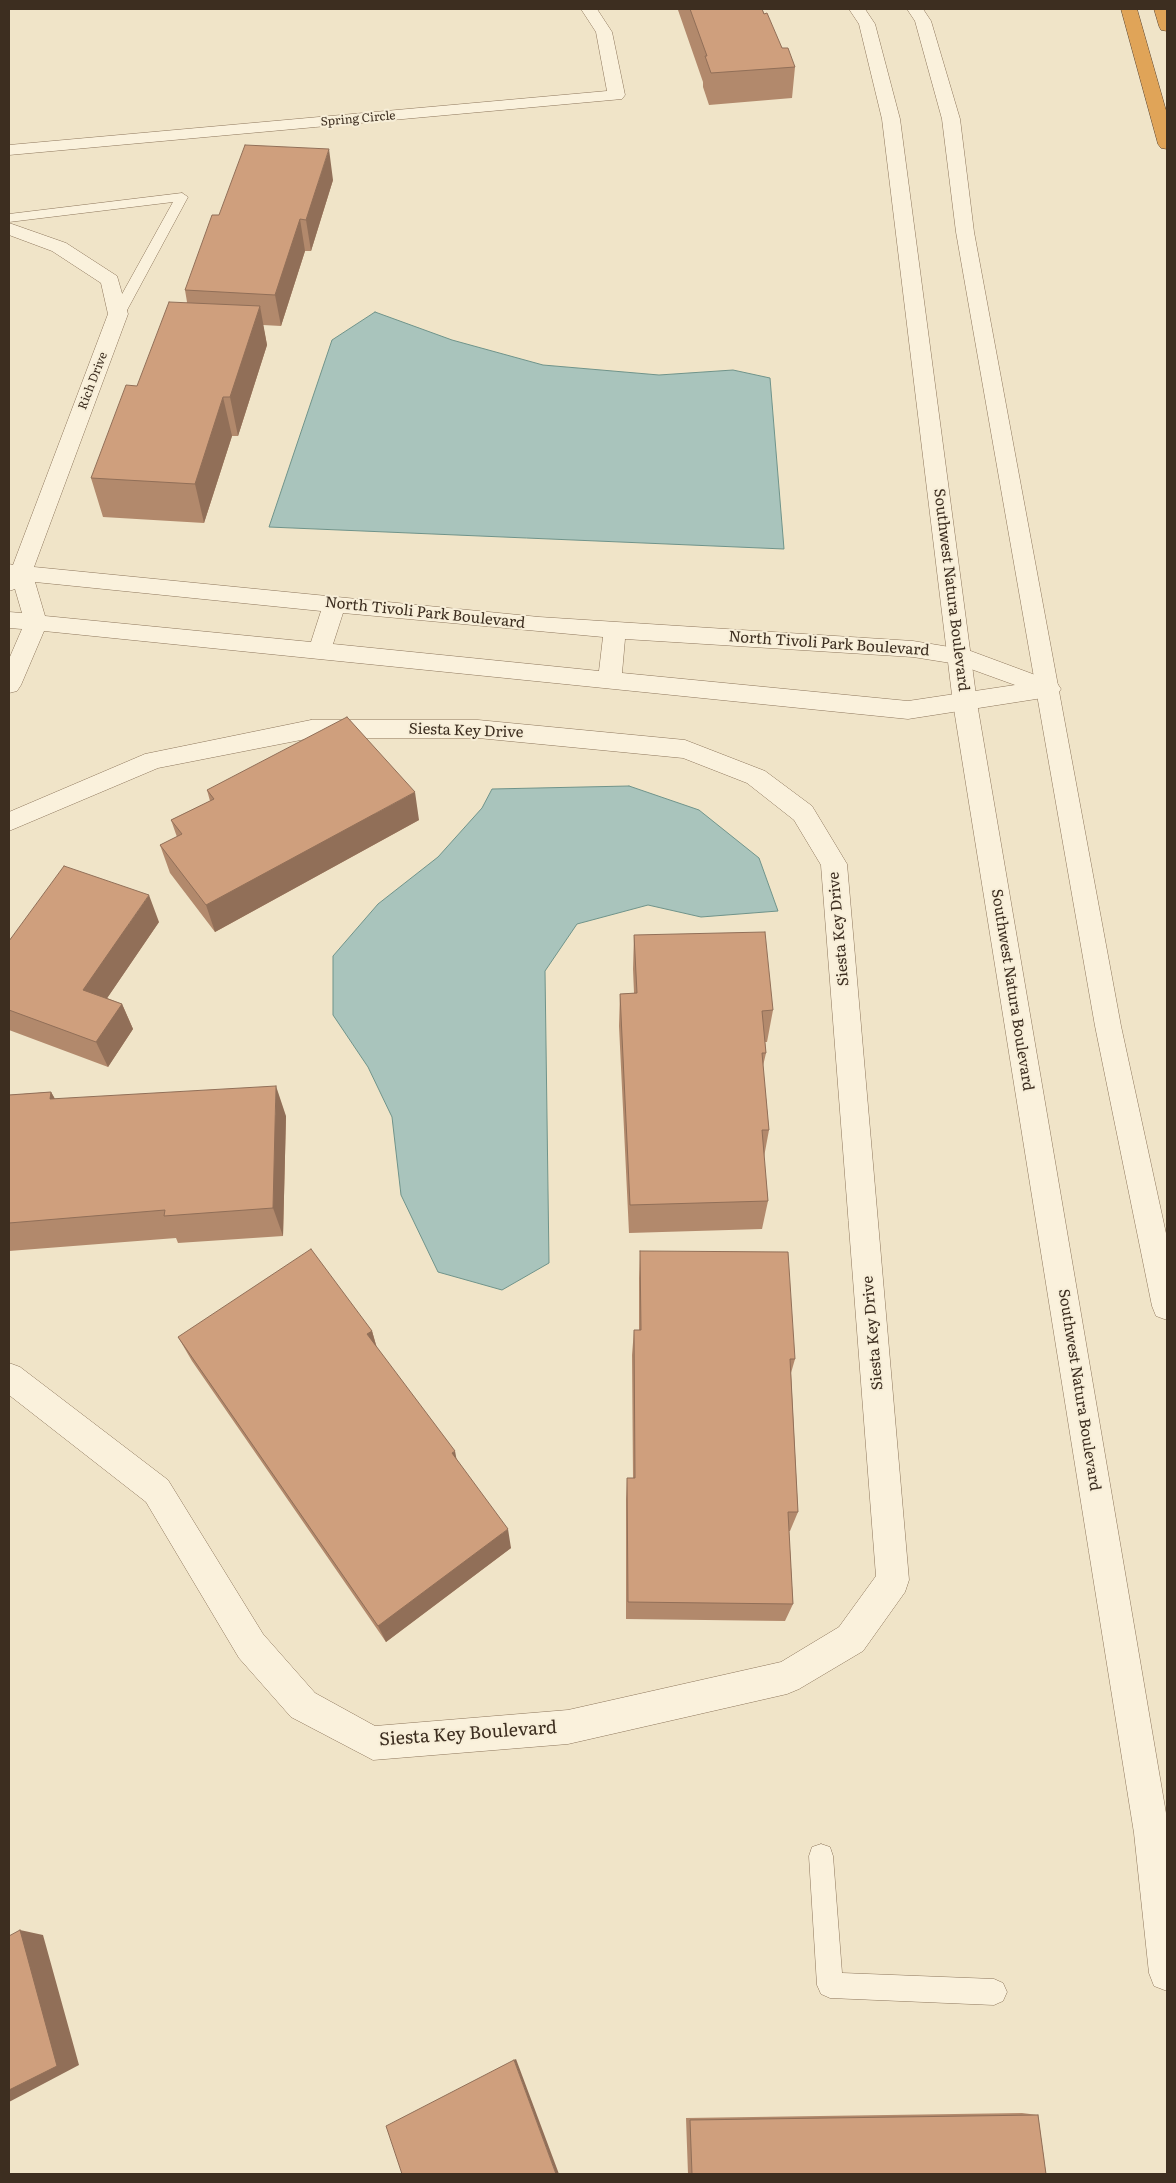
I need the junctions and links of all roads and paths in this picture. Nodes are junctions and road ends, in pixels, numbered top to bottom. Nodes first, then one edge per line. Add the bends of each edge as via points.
1 (589, 9) edge
2 (857, 9) edge
3 (915, 9) edge
4 (1129, 9) edge
5 (1162, 9) edge
6 (1167, 26) edge
7 (1167, 144) edge
8 (9, 150) edge
9 (9, 218) edge
10 (9, 229) edge
11 (118, 314) junction
12 (13, 576) edge
13 (334, 604) junction
14 (9, 620) edge
15 (36, 623) junction
16 (615, 630) junction
17 (319, 651) junction
18 (960, 656) junction
19 (609, 681) junction
20 (9, 685) edge
21 (1050, 689) junction
22 (964, 703) junction
23 (9, 822) edge
24 (1167, 1306) edge
25 (9, 1377) edge
26 (893, 1580) joint
27 (821, 1856) dead end
28 (1167, 1973) edge
29 (994, 1992) dead end

1 - 8 street, Spring Circle via 604,32 616,95
2 - 18 street, Southwest Natura Boulevard via 866,24 891,119
3 - 21 street via 922,21 951,119 965,232
4 - 7 highway
5 - 6 highway
9 - 11 lane via 182,197
10 - 11 street via 59,247 110,280
11 - 12 street, Rich Drive
12 - 13 street, North Tivoli Park Boulevard
12 - 15 street
13 - 16 street, North Tivoli Park Boulevard
13 - 17 street
14 - 15 street
15 - 17 street
15 - 20 street
16 - 18 street, North Tivoli Park Boulevard via 913,649
16 - 19 street
17 - 19 street
18 - 21 street, North Tivoli Park Boulevard
18 - 22 street, Southwest Natura Boulevard
19 - 22 street via 908,710
21 - 22 street
21 - 24 street via 1108,1026
22 - 28 street, Southwest Natura Boulevard via 1152,1833
23 - 26 street, Siesta Key Drive via 154,760 311,729 478,729 685,749 756,777 803,813 834,864
25 - 26 street, Siesta Key Boulevard via 157,1491 251,1646 303,1705 373,1743 568,1726 787,1677 852,1639
27 - 29 lane via 830,1985

